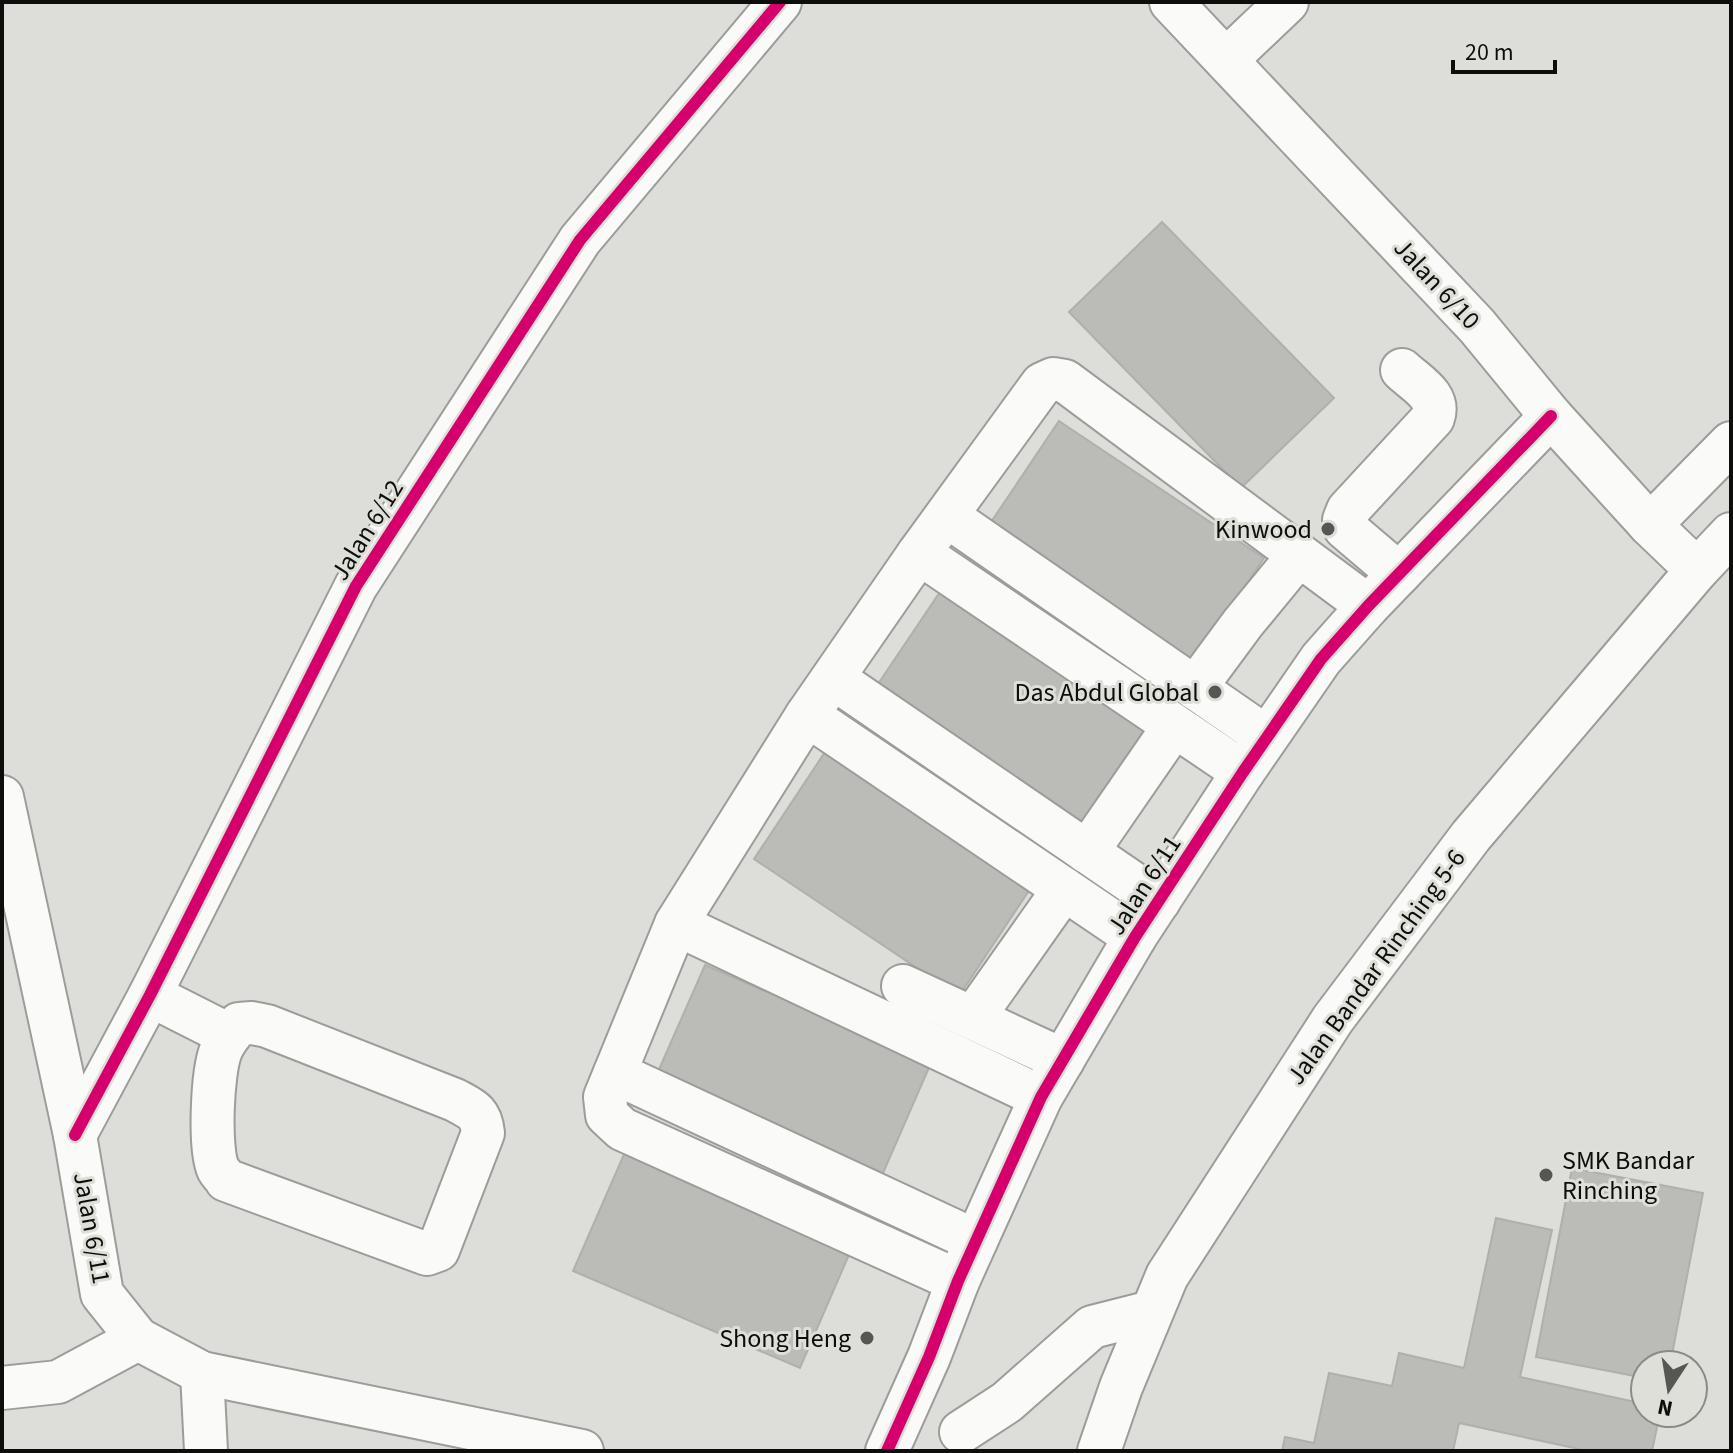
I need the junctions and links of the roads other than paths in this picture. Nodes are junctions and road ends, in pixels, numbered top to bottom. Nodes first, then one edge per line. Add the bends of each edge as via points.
1 (780, 2) edge
2 (1171, 2) edge
3 (1287, 2) edge
4 (1226, 60) junction
5 (1402, 370) dead end
6 (1551, 416) junction
7 (1731, 443) edge
8 (947, 516) junction
9 (1650, 525) junction
10 (1731, 534) edge
11 (919, 553) junction
12 (1299, 555) junction
13 (1697, 570) junction
14 (1399, 574) junction
15 (1368, 606) junction
16 (833, 678) junction
17 (1195, 688) junction
18 (807, 715) junction
19 (1174, 726) junction
20 (1266, 737) junction
21 (1243, 772) junction
22 (2, 797) edge
23 (1087, 852) junction
24 (1064, 889) junction
25 (1159, 901) junction
26 (676, 924) junction
27 (1135, 937) junction
28 (903, 986) dead end
29 (150, 995) junction
30 (973, 1018) junction
31 (229, 1035) junction
32 (1063, 1060) junction
33 (615, 1073) junction
34 (1041, 1097) junction
35 (75, 1135) junction
36 (976, 1241) junction
37 (958, 1281) junction
38 (1151, 1312) junction
39 (138, 1339) junction
40 (929, 1357) junction
41 (202, 1373) junction
42 (2, 1388) edge
43 (966, 1441) edge
44 (206, 1451) edge
45 (582, 1451) edge
46 (887, 1451) edge
47 (1099, 1451) edge

1 - 29 street, Jalan 6/12 via 580,240 356,586
2 - 4 street, Jalan 6/10
3 - 4 street
4 - 6 street, Jalan 6/10 via 1477,326
5 - 14 street via 1435,400 1433,418 1344,520 1345,528
6 - 9 street, Jalan 6/10
6 - 14 street, Jalan 6/11
7 - 9 street
8 - 11 street
8 - 12 street via 1042,384 1053,379 1065,381
8 - 17 street
9 - 13 street, Jalan 6/10
10 - 13 street, Jalan Bandar Rinching 5-6
11 - 16 street
11 - 19 street
12 - 15 street
12 - 17 street
13 - 38 street, Jalan Bandar Rinching 5-6 via 1471,836 1333,1019 1167,1276
14 - 15 street, Jalan 6/11
15 - 20 street, Jalan 6/11 via 1321,659
16 - 18 street
16 - 23 street
17 - 20 street
18 - 24 street
18 - 26 street
19 - 21 street
19 - 23 street
20 - 21 street, Jalan 6/11
21 - 25 street, Jalan 6/11
22 - 35 street, Jalan 6/11
23 - 25 street
24 - 27 street
24 - 30 street
25 - 27 street, Jalan 6/11
26 - 33 street
26 - 34 street
27 - 32 street, Jalan 6/11
28 - 30 street
29 - 31 street
29 - 35 street, Jalan 6/12
30 - 32 street
31 - 31 street via 239,1024 267,1026 477,1112 483,1133 438,1250 427,1254 226,1180 218,1169 213,1082
32 - 34 street, Jalan 6/11
33 - 36 street
33 - 37 street via 605,1097 607,1115 622,1129
34 - 36 street, Jalan 6/11
35 - 39 street, Jalan 6/11 via 102,1294
36 - 37 street, Jalan 6/11
37 - 40 street, Jalan 6/11
38 - 43 street via 1092,1327
38 - 47 street, Jalan Bandar Rinching 5-6
39 - 41 street, Jalan 6/11
39 - 42 street via 58,1382
40 - 43 street
40 - 46 street, Jalan 6/11
41 - 44 street
41 - 45 street, Jalan 6/11

